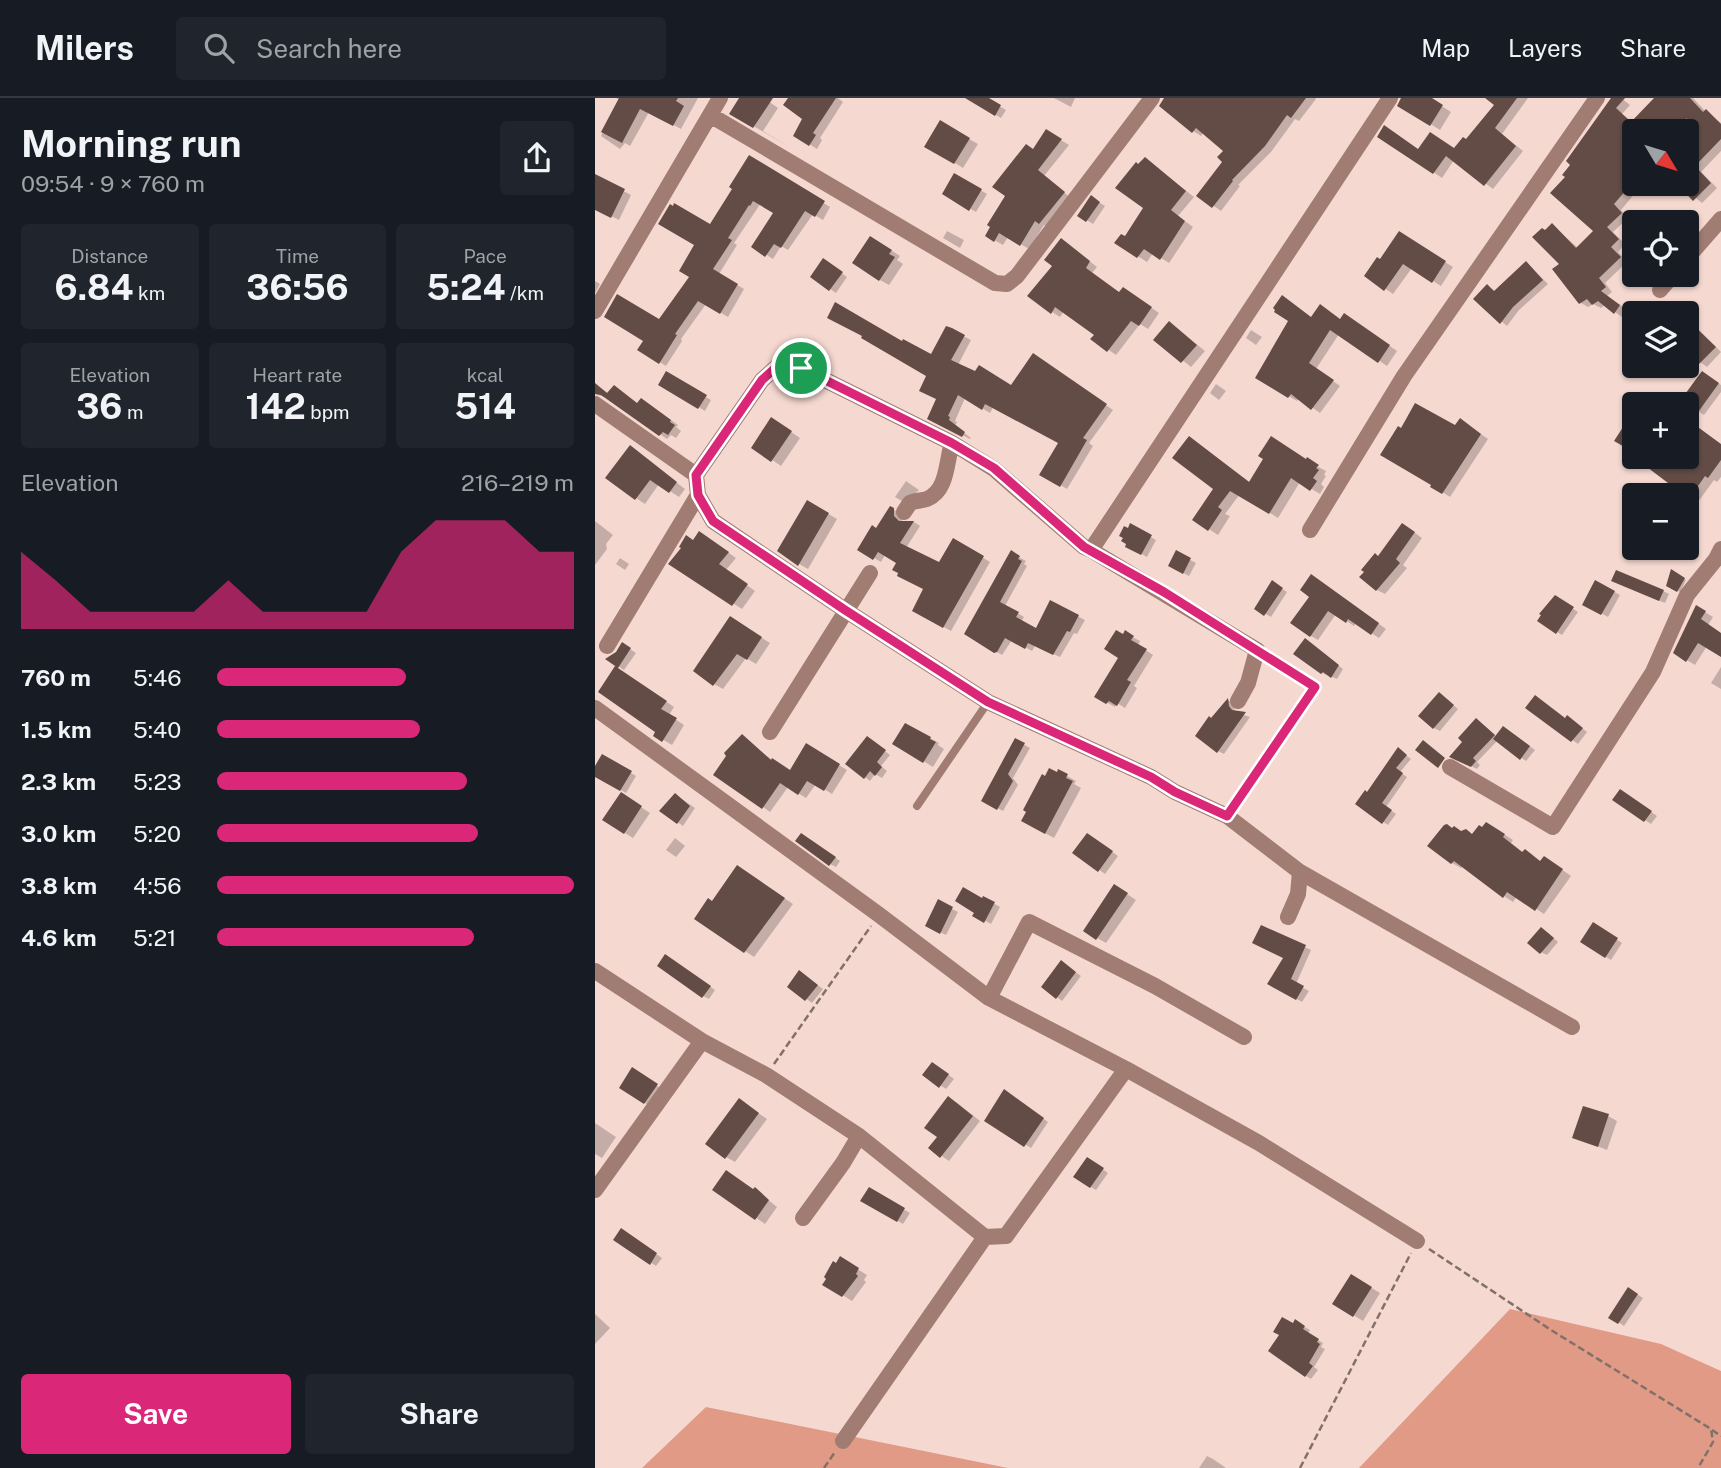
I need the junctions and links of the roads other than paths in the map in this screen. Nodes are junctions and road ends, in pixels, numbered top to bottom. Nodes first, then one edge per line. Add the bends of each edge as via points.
1 (720, 98) edge
2 (1152, 98) edge
3 (1389, 98) edge
4 (1597, 98) edge
5 (710, 115) junction
6 (1721, 219) edge
7 (1699, 244) edge
8 (1663, 287) edge
9 (1660, 290) dead end
10 (595, 311) edge
11 (595, 404) edge
12 (952, 443) junction
13 (696, 475) junction
14 (698, 495) junction
15 (904, 512) dead end
16 (1310, 530) dead end
17 (1721, 549) edge
18 (1091, 550) junction
19 (870, 573) dead end
20 (845, 610) junction
21 (607, 646) dead end
22 (1238, 701) dead end
23 (988, 702) junction
24 (595, 708) edge
25 (770, 732) dead end
26 (1450, 767) dead end
27 (917, 806) dead end
28 (1300, 872) junction
29 (1288, 917) dead end
30 (595, 971) edge
31 (989, 998) junction
32 (1572, 1027) dead end
33 (1244, 1037) dead end
34 (702, 1041) junction
35 (1126, 1069) junction
36 (859, 1136) junction
37 (595, 1191) edge
38 (803, 1218) dead end
39 (985, 1237) junction
40 (1417, 1241) road end
41 (843, 1441) road end

1 - 5 street
2 - 5 street via 1007,284 995,283
3 - 18 street
4 - 16 street via 1404,376
5 - 10 street
6 - 7 street
8 - 9 street
11 - 13 street
12 - 13 street via 801,368 781,363 762,380
12 - 15 street via 945,479 930,498 910,503
12 - 18 street via 994,468
13 - 14 street
14 - 20 street via 713,521
14 - 21 street
17 - 26 street via 1687,595 1653,672 1553,827
18 - 22 street via 1257,649
19 - 20 street
20 - 23 street
20 - 25 street
23 - 27 lane
23 - 28 street via 1227,816
24 - 31 street
28 - 29 street via 1298,894
28 - 32 street
30 - 34 street
31 - 33 street via 1029,922
31 - 35 street
34 - 36 street via 767,1074
34 - 37 street
35 - 39 street via 1006,1236
35 - 40 street via 1259,1143
36 - 38 street
36 - 39 street
39 - 41 street

